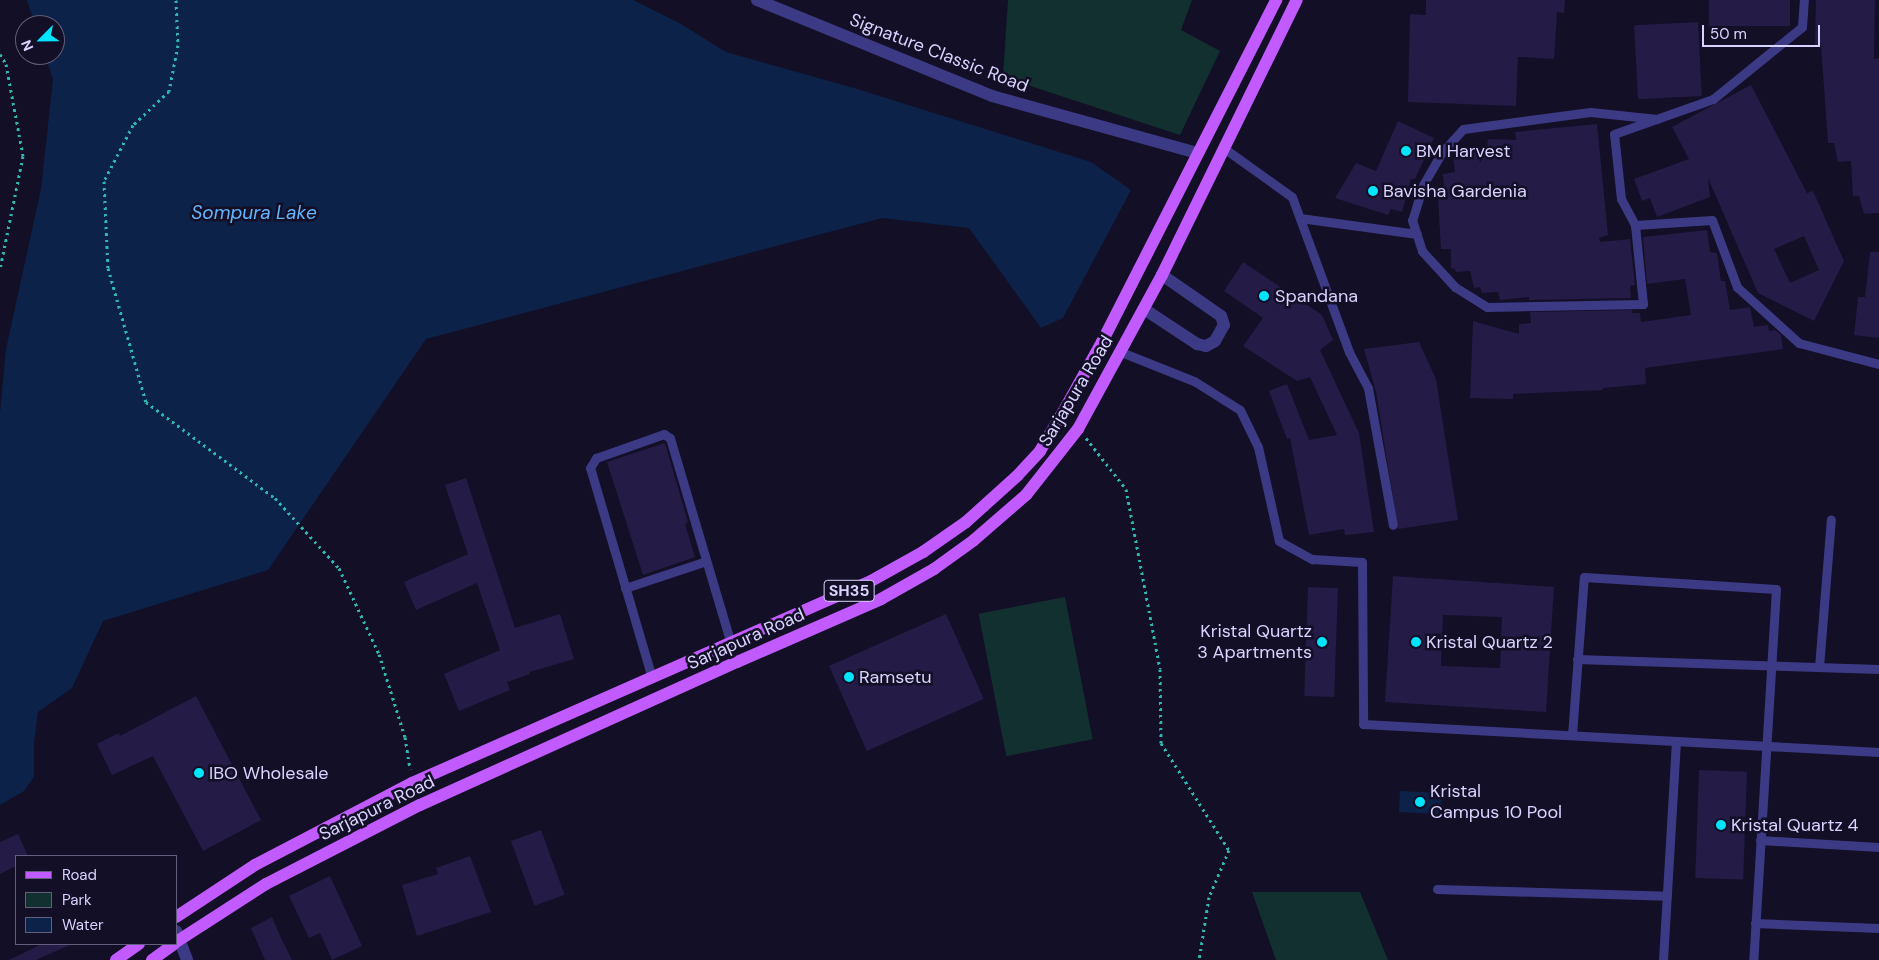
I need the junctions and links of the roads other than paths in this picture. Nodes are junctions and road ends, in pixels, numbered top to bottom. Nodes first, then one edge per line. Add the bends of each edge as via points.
1 (757, 0) edge
2 (1276, 0) edge
3 (1298, 0) edge
4 (1804, 0) edge
5 (1261, 31) junction
6 (1277, 40) junction
7 (1657, 118) junction
8 (1225, 149) junction
9 (1198, 153) junction
10 (1300, 218) junction
11 (1635, 225) junction
12 (1417, 234) junction
13 (1162, 275) junction
14 (1144, 309) junction
15 (1102, 342) junction
16 (1121, 352) junction
17 (1879, 364) edge
18 (1831, 519) dead end
19 (1393, 525) dead end
20 (706, 561) junction
21 (625, 588) junction
22 (731, 644) junction
23 (1577, 659) junction
24 (1770, 665) junction
25 (1819, 667) junction
26 (1879, 670) edge
27 (652, 678) junction
28 (593, 704) junction
29 (603, 722) junction
30 (1572, 735) junction
31 (1676, 741) junction
32 (1766, 746) junction
33 (1879, 752) edge
34 (1760, 840) junction
35 (1879, 847) edge
36 (1437, 890) dead end
37 (1667, 896) junction
38 (178, 916) edge
39 (1755, 923) junction
40 (1879, 928) edge
41 (178, 938) edge
42 (178, 941) edge
43 (138, 945) edge
44 (170, 945) edge
45 (116, 960) edge
46 (152, 960) edge
47 (187, 960) edge
48 (1663, 960) edge
49 (1753, 960) edge

1 - 9 street, Signature Classic Road via 992,96
2 - 5 main road, Sarjapura Road / SH35
3 - 6 main road, Sarjapura Road
4 - 7 lane via 1802,27 1713,99
5 - 6 main road
5 - 9 main road, Sarjapura Road / SH35
6 - 8 main road, Sarjapura Road
7 - 11 lane via 1614,134 1621,199
7 - 12 lane via 1590,112 1463,129 1442,152 1423,185 1412,220
8 - 10 lane via 1292,198
8 - 13 main road, Sarjapura Road
9 - 15 main road, Sarjapura Road / SH35
10 - 12 lane
10 - 19 lane via 1349,352 1368,388
11 - 12 lane via 1643,304 1487,307 1455,287 1422,251
11 - 17 lane via 1712,220 1736,287 1799,343
13 - 14 main road, Sarjapura Road
13 - 14 street via 1222,316 1224,326 1215,341 1206,346 1197,344
14 - 16 main road, Sarjapura Road
15 - 16 main road
15 - 22 main road, Sarjapura Road / SH35 via 1040,451 966,522 923,552 871,581
16 - 29 main road, Sarjapura Road via 1078,429 1026,495 934,569 880,599
16 - 30 lane via 1194,381 1240,410 1258,447 1280,541 1312,559 1362,562 1363,724
18 - 25 lane
20 - 21 lane
20 - 21 lane via 670,438 664,434 596,458 590,468
20 - 22 lane
21 - 27 lane
22 - 27 main road, Sarjapura Road / SH35
23 - 24 lane
23 - 24 lane via 1584,577 1776,589
23 - 30 lane
24 - 25 lane
24 - 32 lane
25 - 26 lane
27 - 28 main road, Sarjapura Road / SH35
28 - 29 main road
28 - 38 main road, Sarjapura Road / SH35 via 412,783 255,865
29 - 41 main road, Sarjapura Road via 420,805 266,884
30 - 31 lane
31 - 32 lane
31 - 37 lane
32 - 33 lane
32 - 34 lane
34 - 35 lane
34 - 39 lane
36 - 37 lane
37 - 48 lane
39 - 40 lane
39 - 49 lane
42 - 47 street
43 - 45 main road
44 - 46 main road, Sarjapura Road

